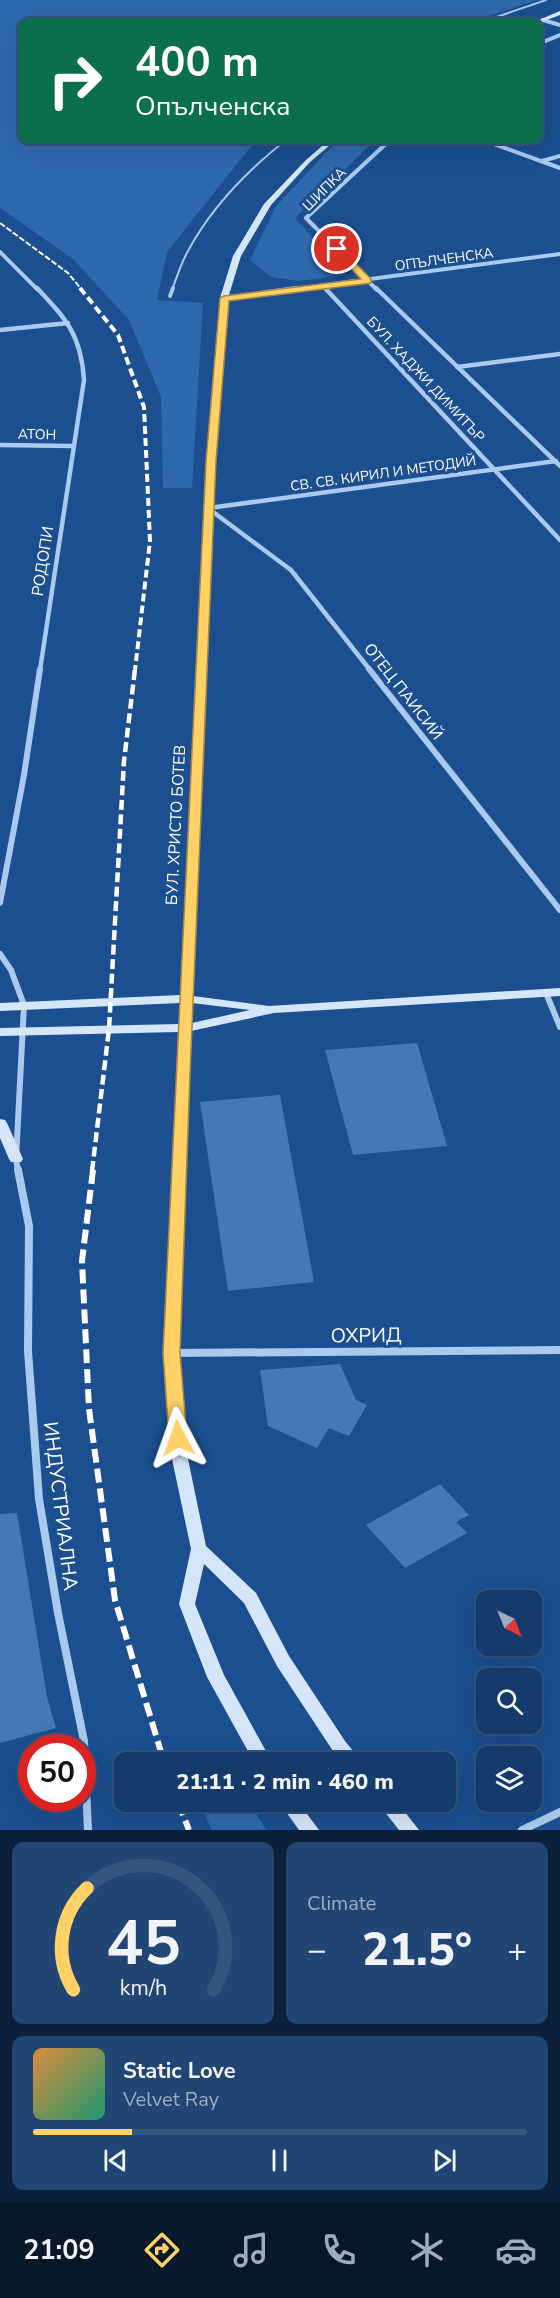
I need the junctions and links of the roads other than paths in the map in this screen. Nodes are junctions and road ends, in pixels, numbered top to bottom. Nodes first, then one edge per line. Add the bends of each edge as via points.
1 (546, 0) edge
2 (560, 13) edge
3 (494, 18) edge
4 (543, 20) edge
5 (543, 22) edge
6 (560, 25) edge
7 (560, 35) edge
8 (543, 42) edge
9 (280, 144) edge
10 (325, 144) edge
11 (386, 144) edge
12 (494, 144) edge
13 (560, 156) edge
14 (541, 161) junction
15 (560, 168) edge
16 (0, 252) edge
17 (560, 254) edge
18 (368, 281) junction
19 (324, 286) junction
20 (170, 296) dead end
21 (224, 298) junction
22 (68, 324) junction
23 (0, 330) edge
24 (560, 354) edge
25 (457, 367) junction
26 (0, 445) edge
27 (73, 446) junction
28 (558, 461) edge
29 (560, 466) edge
30 (493, 470) junction
31 (209, 508) junction
32 (560, 540) edge
33 (0, 903) edge
34 (560, 910) edge
35 (0, 954) edge
36 (560, 992) edge
37 (546, 993) junction
38 (187, 999) junction
39 (24, 1005) junction
40 (0, 1006) edge
41 (274, 1009) junction
42 (560, 1027) edge
43 (185, 1028) junction
44 (23, 1031) junction
45 (0, 1032) edge
46 (0, 1124) edge
47 (16, 1159) junction
48 (560, 1350) edge
49 (171, 1353) junction
50 (199, 1549) junction
51 (257, 1752) edge
52 (344, 1752) edge
53 (296, 1812) edge
54 (395, 1812) edge
55 (560, 1812) edge
56 (88, 1830) edge
57 (310, 1830) edge
58 (410, 1830) edge
59 (522, 1830) edge

1 - 3 lane
2 - 4 street
5 - 6 street
7 - 8 street
9 - 20 lane via 268,152 220,206 188,252
10 - 21 street, БУЛ. ХРИСТО БОТЕВ via 268,204 237,256
11 - 18 street, ШИПКА via 306,218
12 - 14 street
13 - 14 street
14 - 15 street
16 - 22 street, РОДОПИ
17 - 18 street, ОПЪЛЧЕНСКА
18 - 19 street, ОПЪЛЧЕНСКА
18 - 25 street, БУЛ. ХАДЖИ ДИМИТЪР
19 - 21 street, ОПЪЛЧЕНСКА
19 - 30 street, БУЛ. ХАДЖИ ДИМИТЪР
21 - 31 street, БУЛ. ХРИСТО БОТЕВ
22 - 23 street
22 - 27 street, РОДОПИ via 82,353 84,380
24 - 25 street
25 - 28 street, БУЛ. ХАДЖИ ДИМИТЪР
26 - 27 street, АТОН
27 - 33 street, РОДОПИ via 24,775
28 - 29 street, БУЛ. ХАДЖИ ДИМИТЪР
28 - 30 street, СВ. СВ. КИРИЛ И МЕТОДИЙ
30 - 31 street, СВ. СВ. КИРИЛ И МЕТОДИЙ
30 - 32 street, БУЛ. ХАДЖИ ДИМИТЪР
31 - 34 street, ОТЕЦ ПАИСИЙ via 291,570
31 - 38 street, БУЛ. ХРИСТО БОТЕВ
35 - 39 street
36 - 37 street
37 - 41 street
37 - 42 street
38 - 39 street
38 - 41 street
38 - 43 street, БУЛ. ХРИСТО БОТЕВ
39 - 40 street
39 - 44 street, ИНДУСТРИАЛНА
41 - 43 street
43 - 44 street
43 - 49 street, БУЛ. ХРИСТО БОТЕВ
44 - 45 street
44 - 47 street, ИНДУСТРИАЛНА
46 - 47 street
47 - 56 street, ИНДУСТРИАЛНА via 29,1226 28,1351 39,1499 84,1741
48 - 49 street, ОХРИД
49 - 50 street, БУЛ. ХРИСТО БОТЕВ via 180,1459
50 - 51 street, БУЛ. ХРИСТО БОТЕВ via 187,1604 216,1677
50 - 52 street via 250,1598 283,1661
53 - 57 street
54 - 58 street
55 - 59 street

